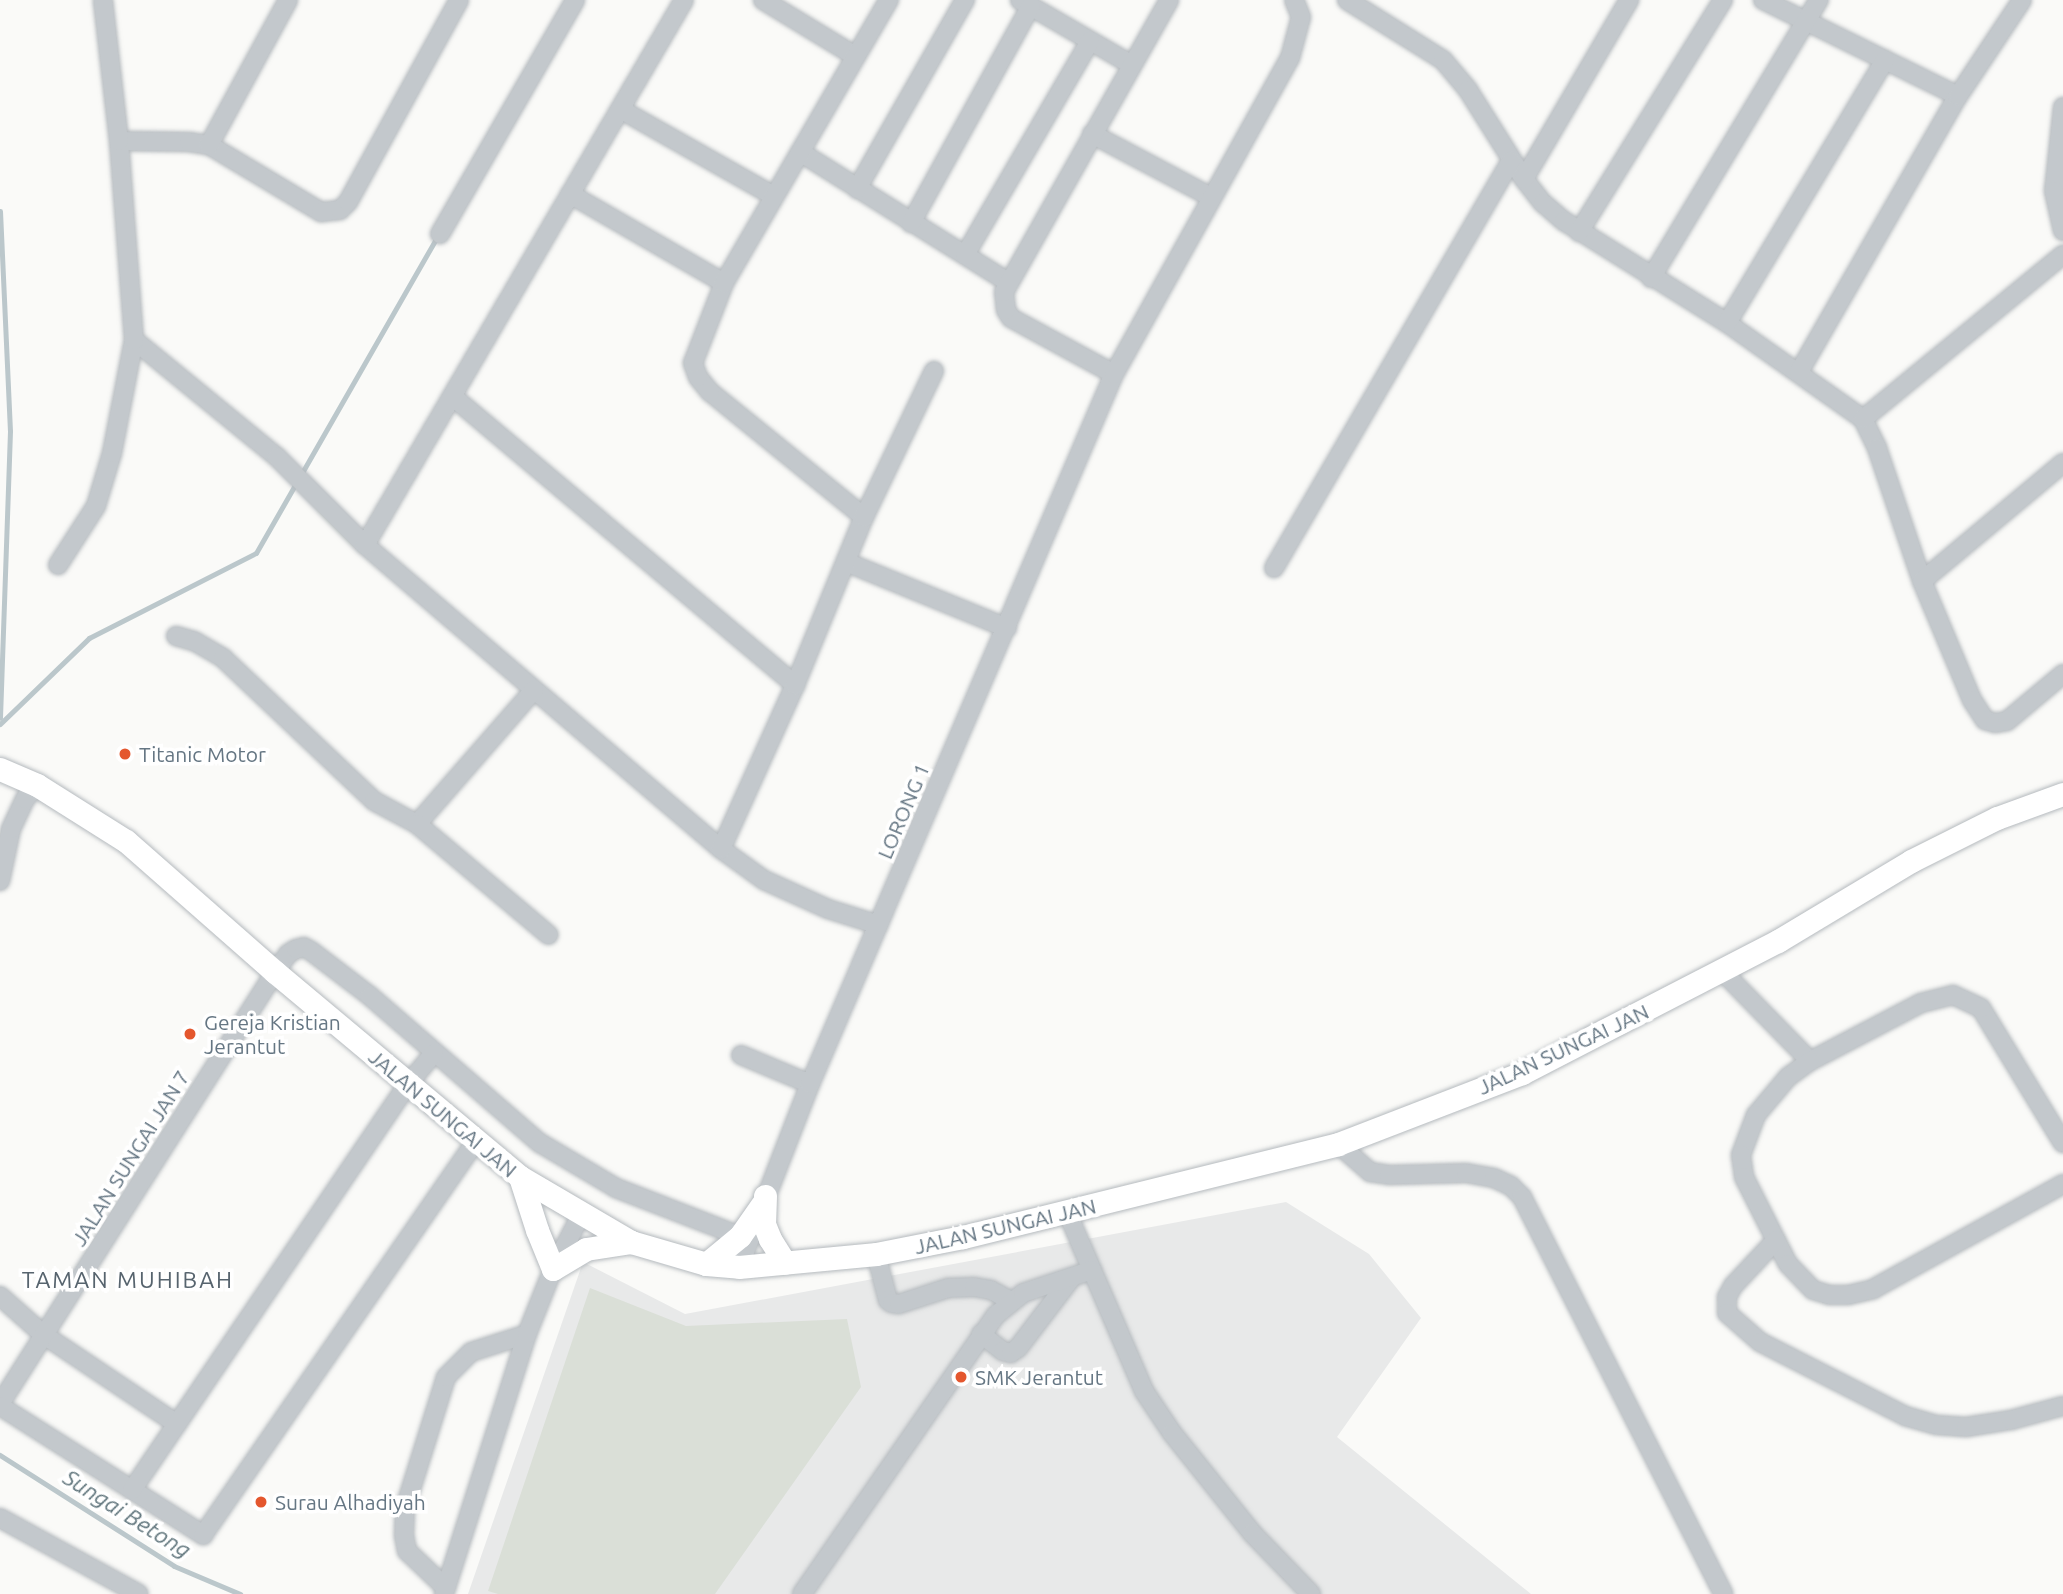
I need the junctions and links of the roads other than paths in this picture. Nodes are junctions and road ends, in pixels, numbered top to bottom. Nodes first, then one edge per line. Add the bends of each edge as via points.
1 (103, 0) edge
2 (288, 0) edge
3 (459, 0) edge
4 (575, 0) edge
5 (684, 0) edge
6 (763, 0) edge
7 (888, 0) edge
8 (965, 0) edge
9 (1294, 0) edge
10 (1347, 0) edge
11 (1629, 0) edge
12 (1723, 0) edge
13 (1763, 0) edge
14 (1819, 0) edge
15 (2022, 0) edge
16 (1165, 1) edge
17 (1026, 3) edge
18 (1806, 22) junction
19 (1090, 41) junction
20 (855, 57) junction
21 (1885, 60) junction
22 (1132, 65) junction
23 (1958, 96) junction
24 (2063, 107) edge
25 (620, 109) junction
26 (1092, 134) junction
27 (119, 141) junction
28 (209, 145) junction
29 (800, 152) junction
30 (1511, 161) junction
31 (1524, 179) junction
32 (857, 189) junction
33 (570, 194) junction
34 (774, 196) junction
35 (1211, 197) junction
36 (911, 223) junction
37 (2063, 231) edge
38 (1579, 232) junction
39 (440, 234) dead end
40 (965, 255) junction
41 (2063, 255) edge
42 (1651, 278) junction
43 (1008, 282) junction
44 (723, 284) junction
45 (1727, 323) junction
46 (134, 340) junction
47 (934, 371) dead end
48 (1799, 372) junction
49 (1114, 374) junction
50 (452, 396) junction
51 (1863, 419) junction
52 (2063, 463) edge
53 (864, 517) junction
54 (365, 545) junction
55 (846, 562) junction
56 (58, 565) dead end
57 (1274, 568) dead end
58 (1922, 582) junction
59 (1007, 628) junction
60 (176, 636) dead end
61 (2063, 674) edge
62 (795, 685) junction
63 (534, 690) junction
64 (19, 777) edge
65 (2063, 794) edge
66 (417, 824) junction
67 (721, 849) junction
68 (0, 881) edge
69 (879, 925) junction
70 (549, 935) dead end
71 (1722, 971) junction
72 (275, 972) junction
73 (434, 1053) junction
74 (741, 1055) dead end
75 (1810, 1061) junction
76 (408, 1084) junction
77 (810, 1084) junction
78 (477, 1140) junction
79 (2063, 1143) edge
80 (1338, 1144) junction
81 (520, 1177) junction
82 (2063, 1184) edge
83 (763, 1200) junction
84 (1067, 1212) junction
85 (580, 1215) junction
86 (740, 1236) junction
87 (1776, 1240) junction
88 (631, 1242) junction
89 (876, 1254) junction
90 (785, 1263) junction
91 (706, 1264) junction
92 (739, 1268) junction
93 (554, 1269) junction
94 (1092, 1270) junction
95 (1072, 1276) junction
96 (0, 1296) edge
97 (1011, 1301) junction
98 (527, 1334) junction
99 (981, 1334) junction
100 (44, 1335) junction
101 (0, 1405) edge
102 (2063, 1406) edge
103 (177, 1424) junction
104 (132, 1490) junction
105 (0, 1518) edge
106 (107, 1587) edge
107 (445, 1591) edge
108 (139, 1594) edge
109 (802, 1594) edge
110 (1311, 1594) edge
111 (1723, 1594) edge

1 - 27 street
2 - 28 street
3 - 28 street via 340,211 321,212
4 - 39 street
5 - 25 street
6 - 20 street
7 - 20 street
8 - 32 street
9 - 35 street, LORONG 1 via 1301,17 1290,58
10 - 30 street via 1443,60 1468,90
11 - 31 street
12 - 38 street
13 - 18 street
14 - 18 street
15 - 23 street
16 - 22 street
17 - 19 street
17 - 36 street
18 - 21 street
18 - 42 street
19 - 22 street
19 - 40 street
20 - 29 street
21 - 23 street
21 - 45 street
22 - 26 street
23 - 48 street
24 - 37 street via 2054,191
25 - 33 street
25 - 34 street
26 - 35 street
26 - 43 street
27 - 28 street
27 - 46 street
29 - 32 street
29 - 34 street
30 - 31 street
30 - 57 street
31 - 38 street via 1543,204
32 - 36 street
33 - 44 street
33 - 50 street
34 - 44 street
35 - 49 street, LORONG 1
36 - 40 street
38 - 42 street
40 - 43 street
41 - 51 street
42 - 45 street
43 - 49 street via 1003,302 1010,318
44 - 53 street via 695,352 698,377 710,392
45 - 48 street
46 - 54 street via 277,457
46 - 56 street via 112,453 96,506
47 - 53 street
48 - 51 street
49 - 59 street, LORONG 1
50 - 54 street
50 - 62 street
51 - 58 street
52 - 58 street
53 - 55 street
54 - 63 street
55 - 59 street
55 - 62 street
58 - 61 street via 1972,700 1985,720 2007,721
59 - 69 street, LORONG 1
60 - 66 street via 223,658 374,801
62 - 67 street
63 - 66 street
63 - 67 street
64 - 68 street via 25,799 11,829
64 - 72 main road, JALAN SUNGAI JAN via 126,841
65 - 71 main road, JALAN SUNGAI JAN via 1997,818 1910,861
66 - 70 street
67 - 69 street via 764,880 828,909
69 - 77 street, LORONG 1
71 - 75 street
71 - 80 main road, JALAN SUNGAI JAN via 1522,1073
72 - 73 street, JALAN SUNGAI JAN 7 via 288,954 304,947 370,996
72 - 76 main road, JALAN SUNGAI JAN
72 - 100 street, JALAN SUNGAI JAN 7
73 - 76 street
73 - 86 street via 540,1143 617,1188
74 - 77 street
75 - 79 street via 1921,1003 1953,995 1965,998 1980,1008 1996,1030
75 - 87 street via 1788,1077 1756,1115 1741,1155 1744,1177
76 - 78 main road, JALAN SUNGAI JAN
76 - 103 street
77 - 83 street, LORONG 1
78 - 81 main road, JALAN SUNGAI JAN
78 - 104 street via 203,1535
80 - 84 main road, JALAN SUNGAI JAN
80 - 111 street via 1370,1172 1466,1173 1494,1178 1522,1197
81 - 85 main road, JALAN SUNGAI JAN
81 - 93 main road
82 - 87 street via 1872,1289 1848,1295 1813,1290 1794,1271
83 - 86 main road
83 - 90 main road via 764,1224
83 - 92 street, LORONG 1
84 - 89 main road, JALAN SUNGAI JAN
84 - 94 street
85 - 88 main road, JALAN SUNGAI JAN
85 - 93 street
86 - 91 main road
87 - 102 street via 1727,1297 1727,1313 1760,1342 1905,1416 1937,1425 1966,1427
88 - 91 main road, JALAN SUNGAI JAN
88 - 93 main road via 586,1249
89 - 90 main road, JALAN SUNGAI JAN
89 - 97 street via 892,1303 948,1288 974,1287
90 - 92 main road, JALAN SUNGAI JAN
91 - 92 main road, JALAN SUNGAI JAN
93 - 98 street
94 - 95 street
94 - 110 street via 1144,1391 1172,1433 1252,1533
95 - 97 street
95 - 99 street via 1011,1353
96 - 100 street
97 - 99 street
98 - 107 street
98 - 107 street via 471,1352 446,1377 404,1508 407,1551
99 - 109 street
100 - 101 street, JALAN SUNGAI JAN 7
100 - 103 street
101 - 104 street
103 - 104 street
105 - 106 street
106 - 108 street

